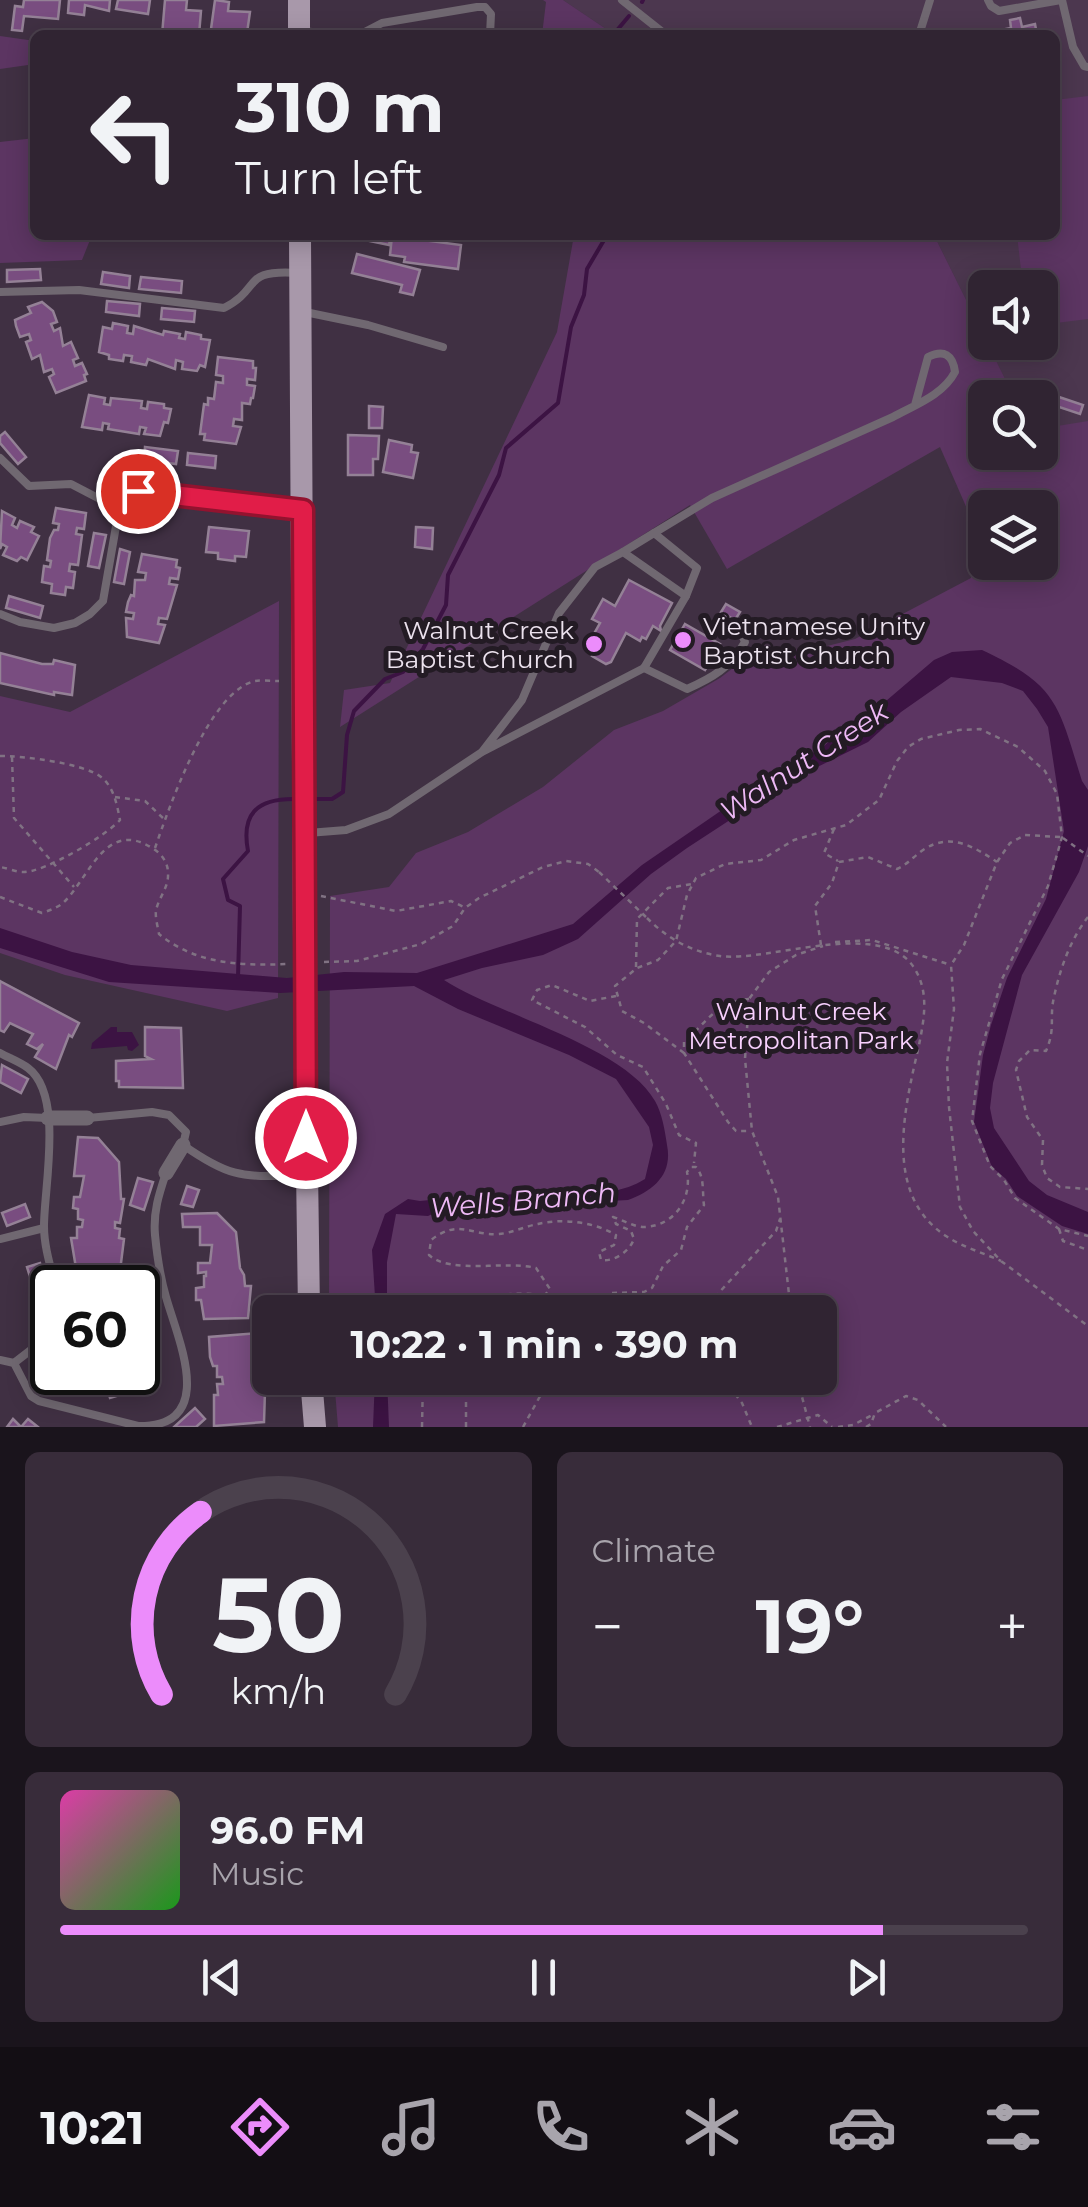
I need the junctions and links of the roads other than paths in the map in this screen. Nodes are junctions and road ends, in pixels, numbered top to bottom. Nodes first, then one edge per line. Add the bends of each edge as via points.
1 (299, 0) edge
2 (622, 0) edge
3 (930, 0) edge
4 (988, 0) edge
5 (1062, 0) edge
6 (299, 30) edge
7 (369, 30) edge
8 (490, 30) edge
9 (660, 30) edge
10 (921, 30) edge
11 (1088, 67) edge
12 (300, 240) edge
13 (300, 273) junction
14 (0, 292) edge
15 (301, 312) junction
16 (443, 347) dead end
17 (915, 406) junction
18 (0, 458) edge
19 (119, 509) junction
20 (303, 510) junction
21 (654, 533) junction
22 (622, 552) junction
23 (686, 596) junction
24 (0, 614) edge
25 (742, 635) dead end
26 (644, 668) junction
27 (482, 752) junction
28 (304, 831) junction
29 (0, 1053) edge
30 (48, 1118) junction
31 (87, 1118) joint
32 (0, 1122) edge
33 (183, 1146) junction
34 (166, 1173) joint
35 (306, 1176) junction
36 (44, 1228) junction
37 (0, 1240) edge
38 (51, 1265) edge
39 (309, 1295) edge
40 (30, 1351) edge
41 (0, 1360) edge
42 (14, 1364) junction
43 (313, 1395) edge
44 (316, 1427) edge

1 - 6 main road
2 - 9 lane
3 - 10 lane
4 - 5 lane via 1000,11
5 - 11 lane via 1073,48
7 - 8 lane via 485,7 492,14
12 - 13 main road
13 - 14 lane via 265,273 224,308 79,290
13 - 15 main road
15 - 16 lane
15 - 20 main road
17 - 17 lane via 928,357 947,354 954,362 952,378
17 - 21 lane via 712,498
18 - 19 lane via 29,486 71,484
19 - 20 lane via 138,491
19 - 24 lane via 103,601 90,614 54,628
20 - 28 main road
21 - 22 lane
21 - 23 lane via 697,568
22 - 23 lane
22 - 27 lane via 594,568 559,613 522,700
23 - 26 lane
25 - 26 lane via 738,656 717,676 687,689
26 - 27 lane
27 - 28 lane via 389,814 346,830
28 - 35 main road, bridge
29 - 30 lane via 30,1069
30 - 31 street
30 - 32 lane
30 - 36 lane
31 - 33 lane via 169,1115 186,1132
33 - 34 street
33 - 35 lane via 232,1174
34 - 42 lane via 156,1201 155,1236 188,1380 184,1404 172,1419 152,1426 51,1406 31,1396
35 - 39 main road
36 - 37 lane
36 - 38 lane
40 - 42 lane
41 - 42 lane
43 - 44 main road

